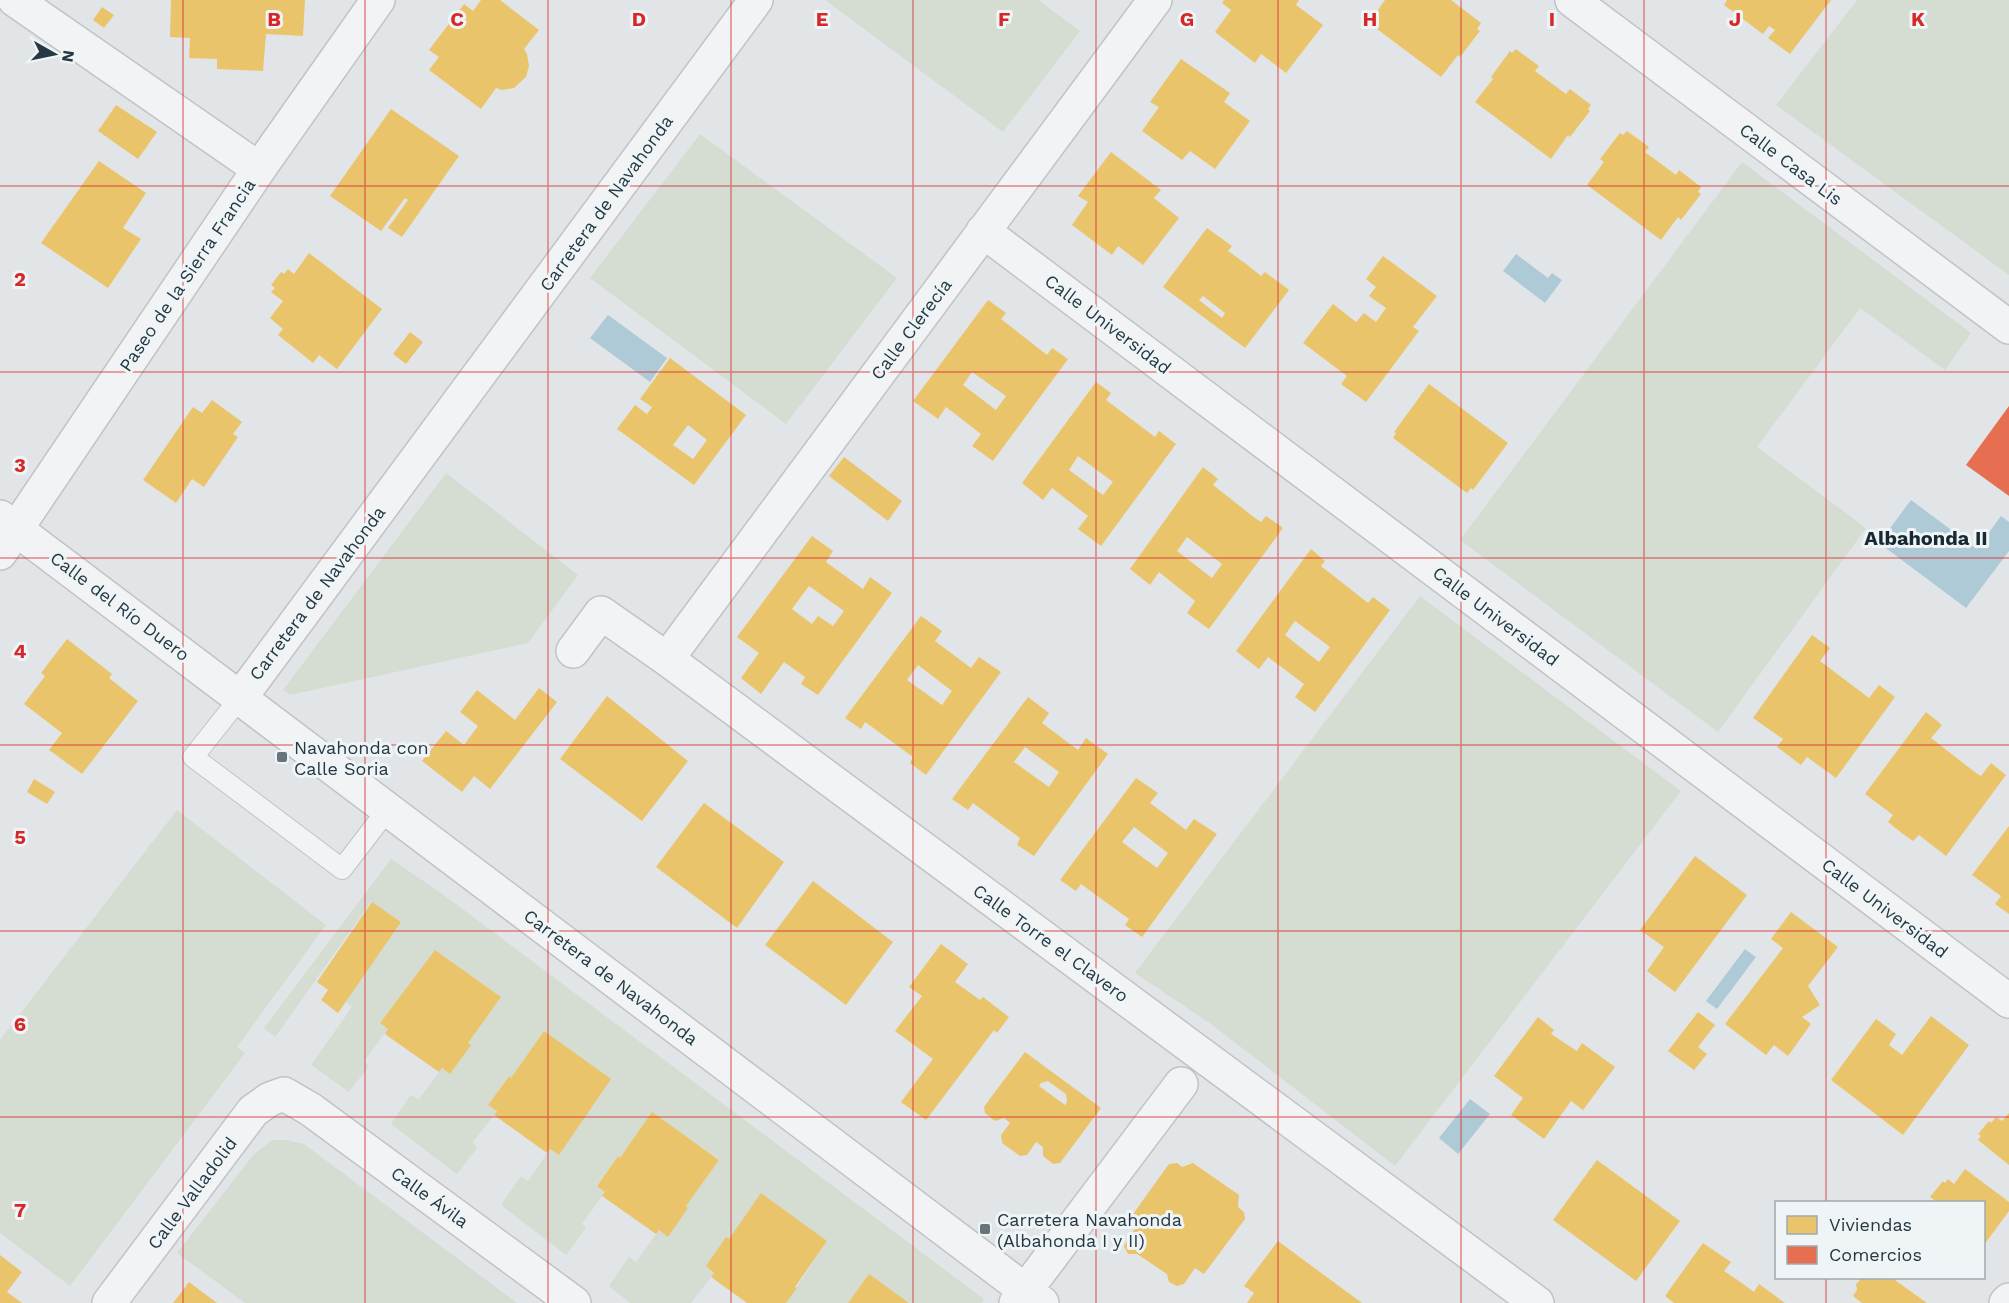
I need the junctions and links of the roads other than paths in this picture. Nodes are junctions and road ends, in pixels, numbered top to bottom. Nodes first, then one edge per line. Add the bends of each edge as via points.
1 (15, 0) edge
2 (378, 0) edge
3 (756, 0) edge
4 (1155, 0) edge
5 (1572, 0) edge
6 (259, 169) junction
7 (983, 231) junction
8 (2009, 327) edge
9 (6, 533) edge
10 (573, 651) dead end
11 (667, 659) junction
12 (240, 698) junction
13 (388, 809) junction
14 (2009, 1001) edge
15 (1181, 1084) dead end
16 (284, 1094) joint
17 (1027, 1299) edge
18 (109, 1303) edge
19 (574, 1303) edge
20 (1537, 1303) edge

1 - 6 street
2 - 6 street, Paseo de la Sierra Francia
3 - 12 street, Carretera de Navahonda
4 - 7 street, Calle Clerecía
5 - 8 street, Calle Casa Lis
6 - 9 street, Paseo de la Sierra Francia
7 - 11 street, Calle Clerecía
7 - 14 street, Calle Universidad
9 - 12 street, Calle del Río Duero
10 - 11 street, Calle Torre el Clavero via 601,613
11 - 20 street, Calle Torre el Clavero
12 - 13 street, Carretera de Navahonda
12 - 13 lane via 194,757 342,869
13 - 17 street, Carretera de Navahonda
15 - 17 street
16 - 18 street, Calle Valladolid via 253,1111
16 - 19 street, Calle Ávila via 310,1109

